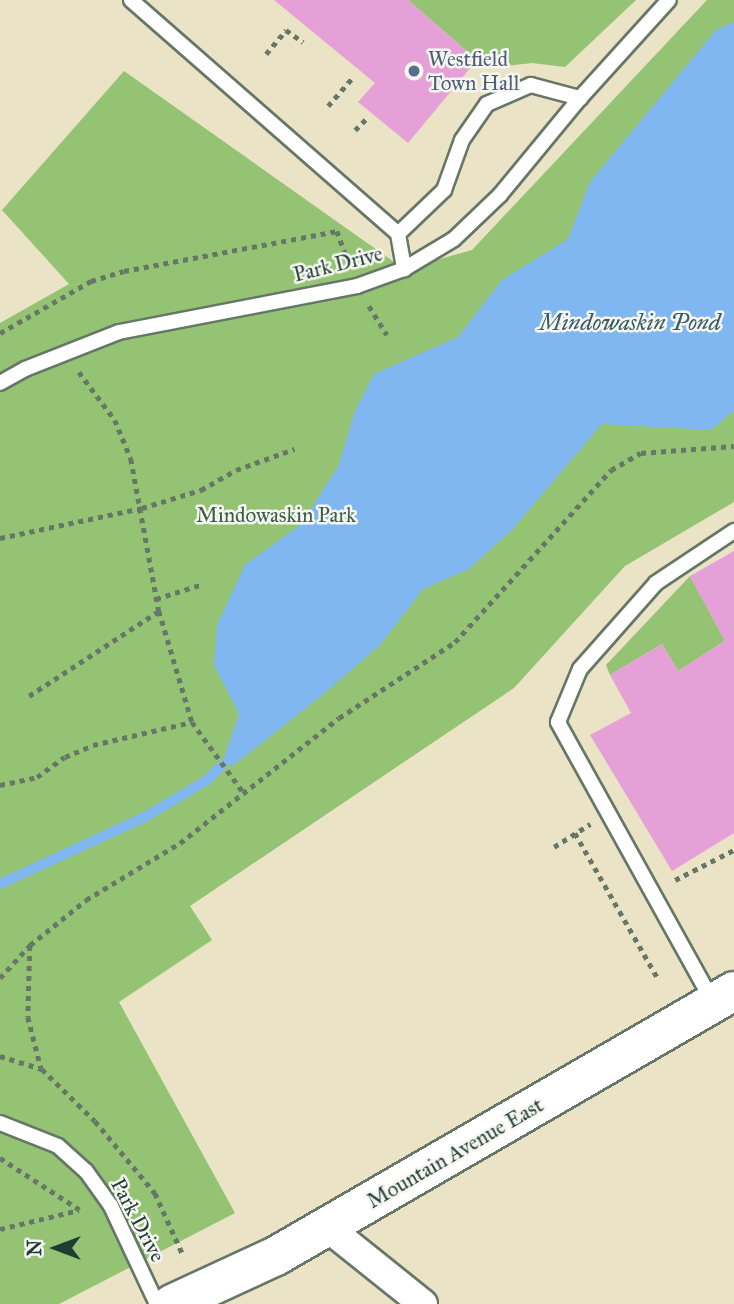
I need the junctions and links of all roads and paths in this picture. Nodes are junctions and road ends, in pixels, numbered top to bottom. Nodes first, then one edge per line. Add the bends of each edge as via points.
1 (131, 0) edge
2 (669, 0) edge
3 (303, 42) dead end
4 (266, 54) dead end
5 (354, 76) dead end
6 (580, 98) junction
7 (328, 106) dead end
8 (368, 117) dead end
9 (355, 130) dead end
10 (398, 234) junction
11 (404, 269) junction
12 (357, 286) junction
13 (0, 333) edge
14 (387, 335) dead end
15 (64, 352) junction
16 (0, 383) edge
17 (734, 446) edge
18 (294, 449) dead end
19 (142, 508) junction
20 (734, 531) edge
21 (0, 538) edge
22 (203, 584) dead end
23 (156, 599) junction
24 (159, 611) junction
25 (29, 696) dead end
26 (192, 722) junction
27 (0, 785) edge
28 (243, 792) junction
29 (575, 833) dead end
30 (30, 944) junction
31 (0, 978) edge
32 (659, 980) dead end
33 (724, 997) edge
34 (0, 1056) edge
35 (42, 1069) junction
36 (0, 1123) edge
37 (0, 1158) edge
38 (327, 1227) junction
39 (0, 1229) edge
40 (184, 1257) dead end
41 (158, 1304) edge
42 (172, 1304) edge
43 (423, 1304) edge

1 - 10 lane
2 - 6 lane, Park Drive
3 - 4 path via 286,30
5 - 7 path
6 - 10 lane via 531,85 487,104 462,140 444,190
6 - 11 lane, Park Drive via 500,195 454,239
8 - 9 path
10 - 11 lane
11 - 12 lane, Park Drive
12 - 13 path via 337,231 113,274
12 - 14 path
12 - 15 lane, Park Drive via 182,316
15 - 16 lane, Park Drive
15 - 19 path via 115,420 131,459
17 - 28 path via 641,453 611,470 455,642 339,718
18 - 19 path via 236,470 201,490
19 - 21 path
19 - 23 path
20 - 33 lane via 656,583 580,669 558,722
22 - 23 path
23 - 24 path
24 - 25 path
24 - 26 path
26 - 27 path via 93,745 65,757 37,778
26 - 28 path
28 - 30 path via 180,843 86,900
29 - 32 path
30 - 31 path
30 - 35 path via 28,1017
33 - 38 street, Mountain Avenue East
34 - 35 path
35 - 40 path via 95,1121 155,1193
36 - 41 lane, Park Drive via 58,1146 86,1171 111,1206
37 - 39 path via 80,1210
38 - 42 street, Mountain Avenue East
38 - 43 street

